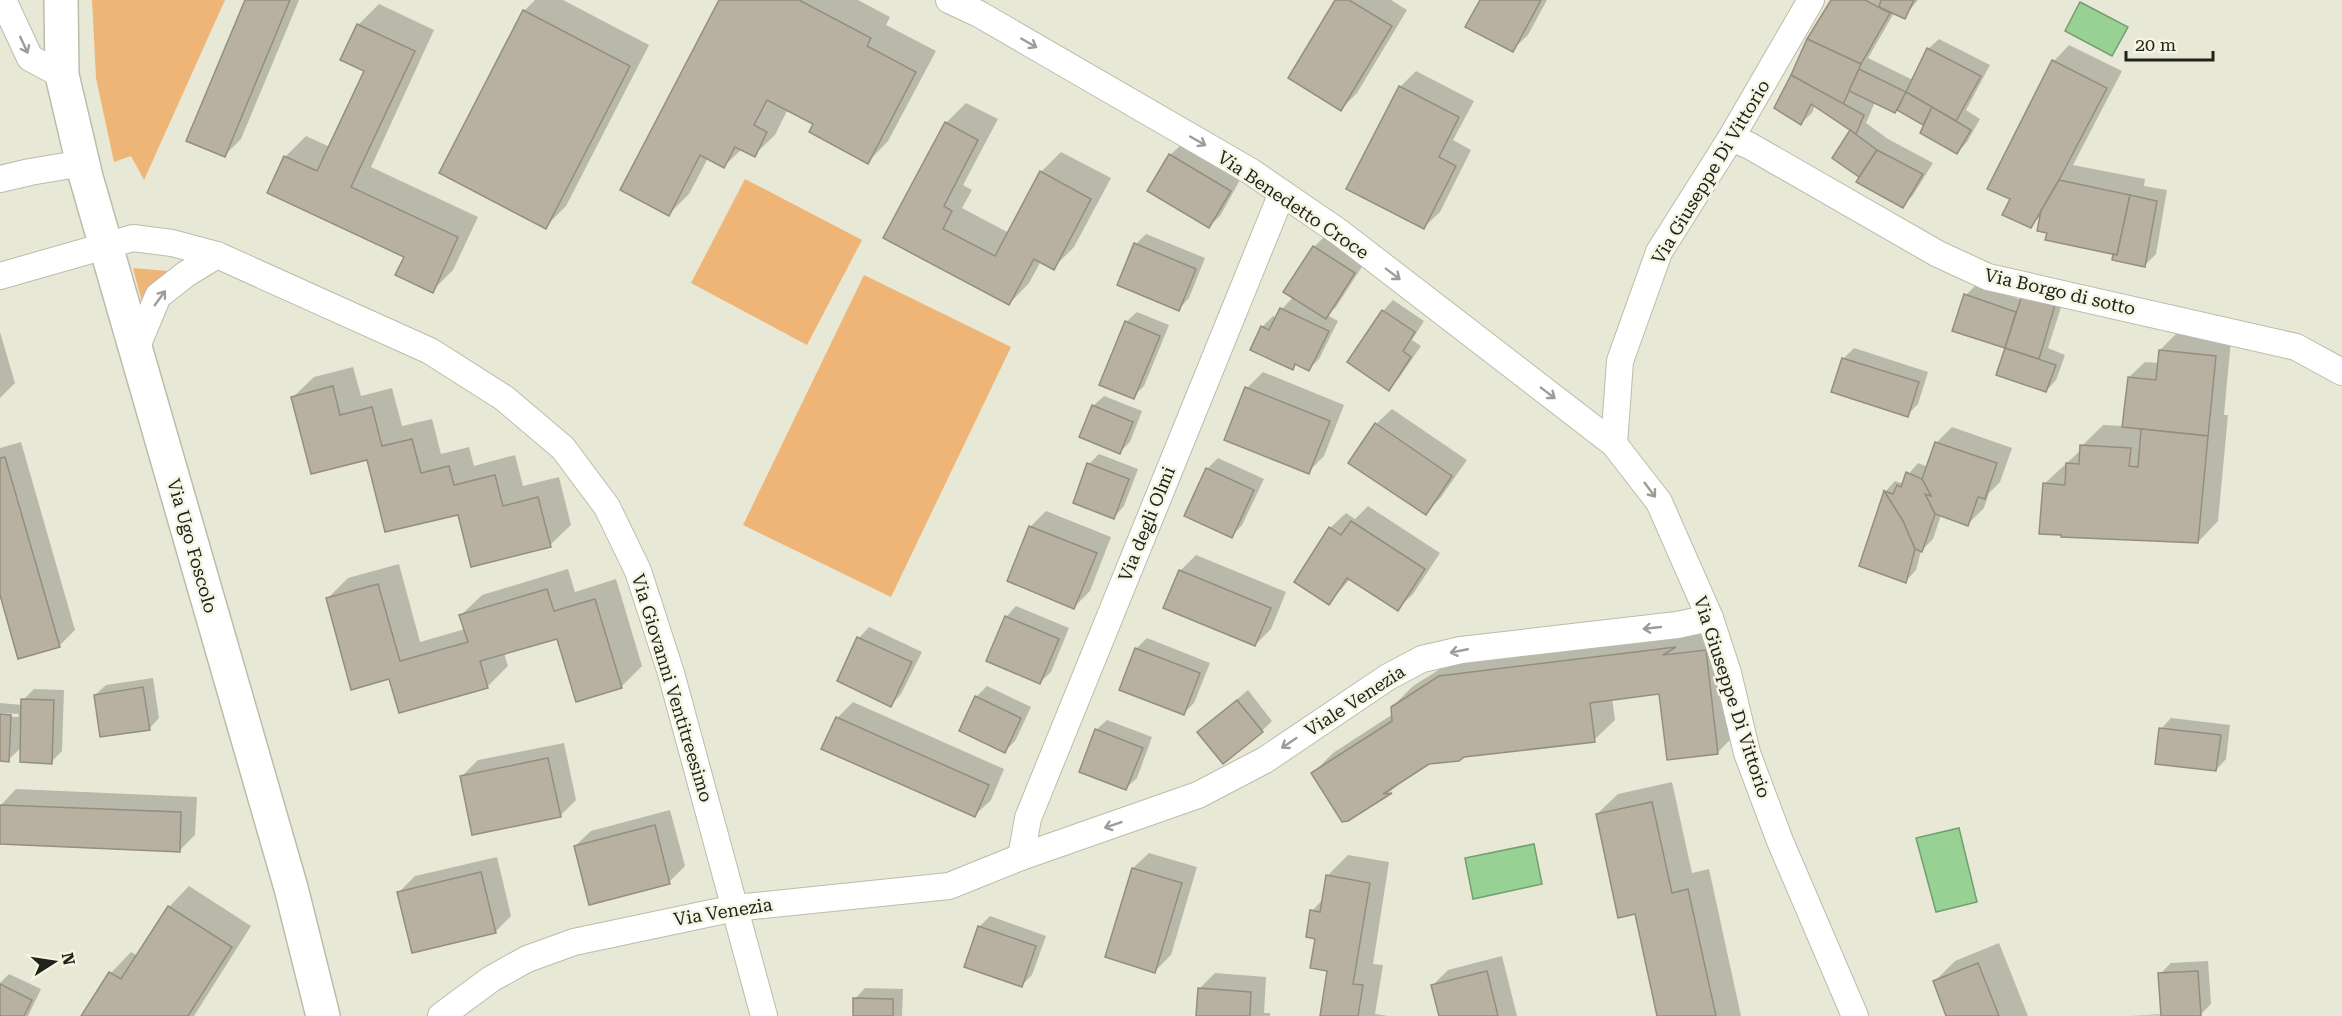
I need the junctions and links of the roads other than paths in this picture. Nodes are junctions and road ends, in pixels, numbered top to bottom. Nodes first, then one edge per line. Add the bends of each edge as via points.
1 (3, 0) edge
2 (61, 0) edge
3 (949, 0) edge
4 (1811, 0) edge
5 (982, 7) edge
6 (62, 75) junction
7 (1731, 138) junction
8 (83, 163) junction
9 (0, 179) edge
10 (1282, 194) junction
11 (104, 246) junction
12 (218, 255) junction
13 (0, 276) edge
14 (135, 351) junction
15 (2342, 372) edge
16 (1614, 444) junction
17 (1710, 618) junction
18 (1021, 857) junction
19 (735, 908) junction
20 (324, 1016) edge
21 (441, 1016) edge
22 (764, 1016) edge
23 (1856, 1016) edge

1 -> 6 street via 30,58
2 - 6 street, Via Ugo Foscolo
3 - 5 street, Via Benedetto Croce
4 - 7 street, Via Giuseppe Di Vittorio
5 -> 10 street, Via Benedetto Croce
6 - 8 street, Via Ugo Foscolo
7 - 15 street, Via Borgo di sotto via 1988,278 2296,347
7 - 16 street, Via Giuseppe Di Vittorio via 1659,252 1620,361
8 - 9 street
8 - 11 street, Via Ugo Foscolo
10 -> 16 street, Via Benedetto Croce via 1339,232
10 - 18 street, Via degli Olmi via 1028,818
11 - 12 street, Via Giovanni Ventitreesimo via 133,238
11 - 13 street, Via Giovanni Ventitreesimo
11 - 14 street, Via Ugo Foscolo
14 -> 12 street via 158,296
12 - 19 street, Via Giovanni Ventitreesimo via 430,351 504,398 563,448 607,507 638,571 671,673
14 - 20 street, Via Ugo Foscolo
16 -> 17 street, Via Giuseppe Di Vittorio via 1659,502
17 -> 18 street, Viale Venezia via 1461,650 1422,659 1388,677 1265,760 1198,795
17 - 23 street, Via Giuseppe Di Vittorio via 1751,764
18 - 19 street, Via Venezia via 949,886
19 - 21 street, Via Venezia via 574,942 527,959 491,979
19 - 22 street, Via Giovanni Ventitreesimo

